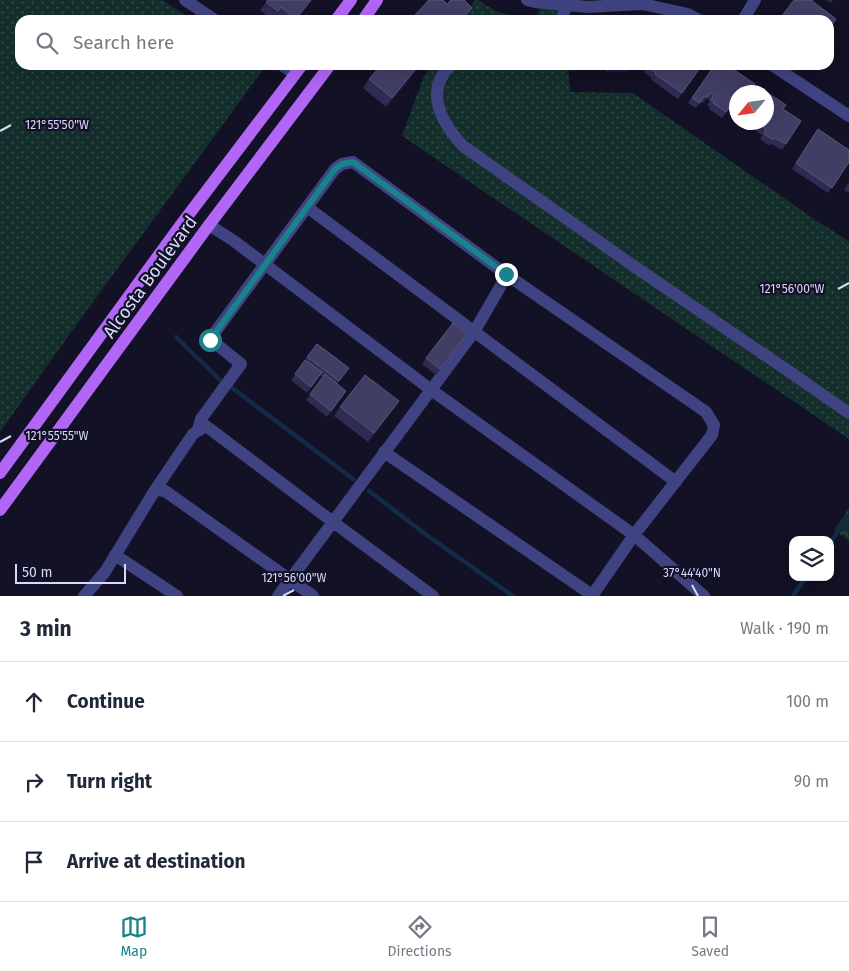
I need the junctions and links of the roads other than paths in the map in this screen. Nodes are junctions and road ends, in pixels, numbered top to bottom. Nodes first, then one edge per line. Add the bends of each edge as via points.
1 (185, 0) edge
2 (351, 0) edge
3 (378, 0) edge
4 (527, 0) edge
5 (755, 0) edge
6 (568, 2) edge
7 (208, 15) edge
8 (340, 15) edge
9 (367, 15) edge
10 (563, 15) edge
11 (690, 15) edge
12 (746, 15) edge
13 (297, 70) edge
14 (326, 70) edge
15 (445, 70) edge
16 (780, 70) edge
17 (849, 116) edge
18 (307, 207) junction
19 (209, 225) junction
20 (265, 265) junction
21 (506, 274) junction
22 (474, 332) junction
23 (430, 389) junction
24 (849, 413) edge
25 (198, 430) junction
26 (384, 452) junction
27 (0, 473) edge
28 (676, 482) junction
29 (155, 490) junction
30 (0, 510) edge
31 (332, 522) junction
32 (634, 535) junction
33 (115, 555) junction
34 (291, 579) junction
35 (84, 596) edge
36 (177, 596) edge
37 (278, 596) edge
38 (313, 596) edge
39 (433, 596) edge
40 (592, 596) edge
41 (704, 596) edge

1 - 7 street
2 - 8 main road
3 - 9 main road
4 - 6 street
5 - 12 street
6 - 10 street
6 - 11 street via 587,7 642,4
13 - 27 main road, Alcosta Boulevard
14 - 19 main road, Alcosta Boulevard
15 - 24 street via 438,82 436,98 452,134 463,146
16 - 17 street
18 - 20 street
18 - 21 street via 335,169 353,162
18 - 22 street
19 - 20 street
19 - 30 main road, Alcosta Boulevard
20 - 23 street
20 - 25 street via 210,340 241,364 202,419
21 - 22 street
21 - 28 street via 706,412 714,425 712,436
22 - 23 street
22 - 28 street
23 - 26 street
23 - 32 street
25 - 29 street
25 - 31 street via 206,426
26 - 31 street
26 - 40 street
28 - 32 street
29 - 33 street
29 - 34 street via 166,491
31 - 34 street
31 - 39 street
32 - 40 street
32 - 41 street
33 - 35 street
33 - 36 street
34 - 37 street
34 - 38 street

